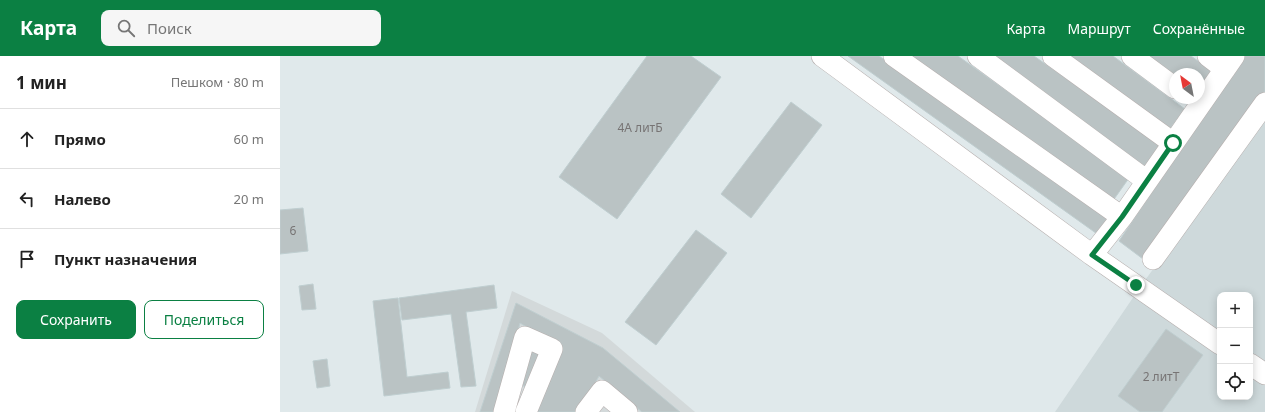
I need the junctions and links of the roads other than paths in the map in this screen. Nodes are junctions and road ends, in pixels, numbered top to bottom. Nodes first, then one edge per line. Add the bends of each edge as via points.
1 (822, 56) edge
2 (894, 56) edge
3 (978, 56) edge
4 (1052, 56) edge
5 (1132, 56) edge
6 (1208, 56) edge
7 (1229, 62) edge
8 (1169, 84) edge
9 (1205, 89) edge
10 (1265, 103) edge
11 (1193, 104) edge
12 (1173, 143) junction
13 (1147, 181) junction
14 (1122, 217) junction
15 (1092, 255) junction
16 (1153, 259) dead end
17 (1217, 342) edge
18 (1253, 366) edge
19 (1265, 374) edge
20 (504, 412) edge
21 (526, 412) edge
22 (586, 412) edge
23 (627, 412) edge

1 - 15 street
2 - 14 street
3 - 13 street
4 - 12 street
5 - 8 street
6 - 7 street
7 - 9 street
10 - 16 street
11 - 12 street
12 - 13 street
13 - 14 street
14 - 15 street
15 - 17 street
18 - 19 street
20 - 21 street via 525,337 552,349
22 - 23 street via 602,391

